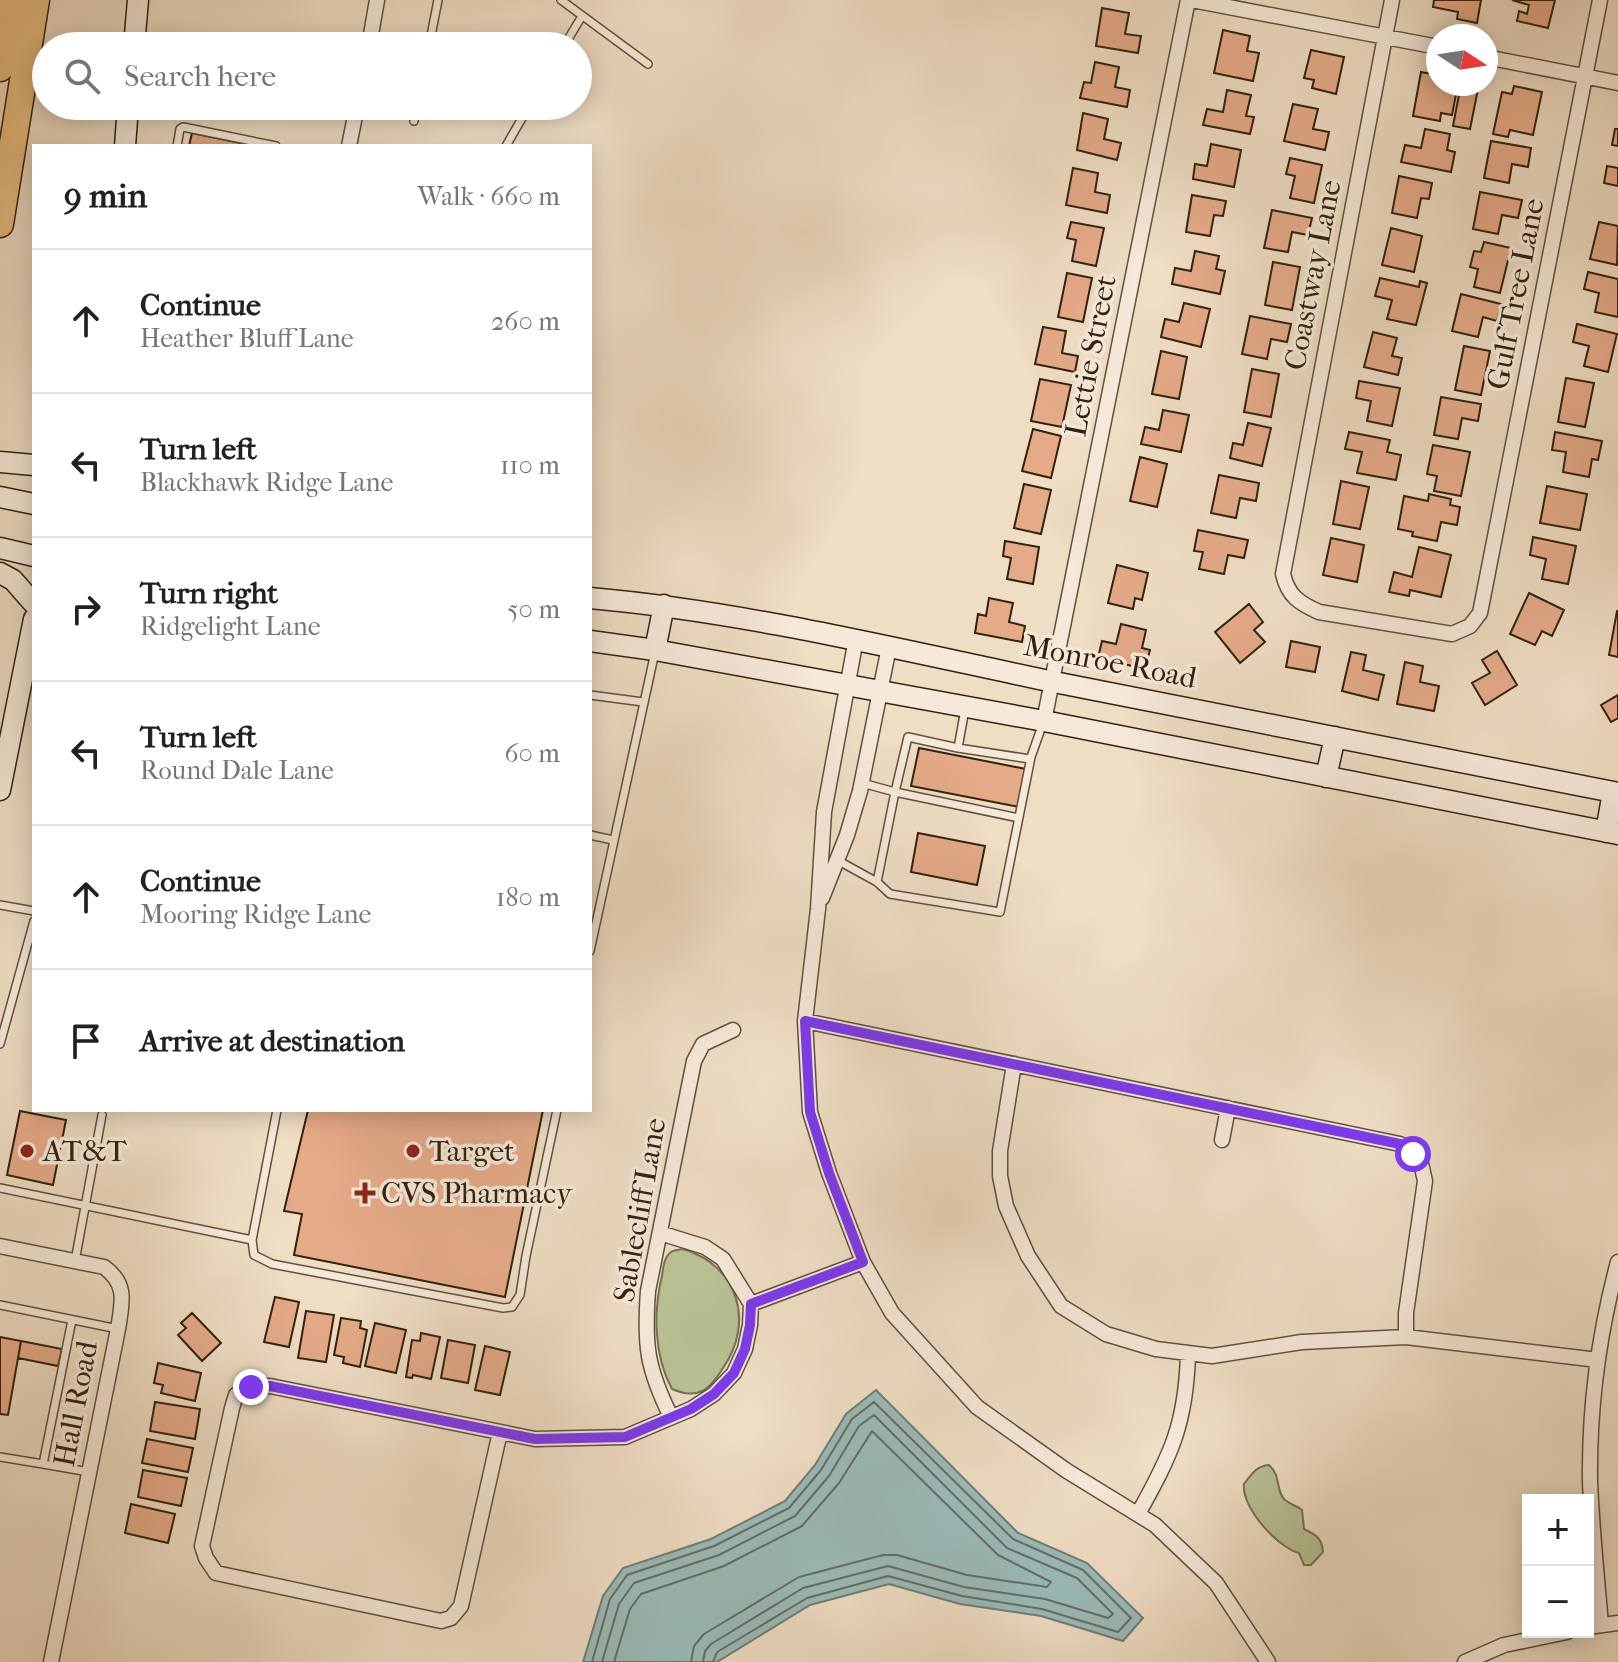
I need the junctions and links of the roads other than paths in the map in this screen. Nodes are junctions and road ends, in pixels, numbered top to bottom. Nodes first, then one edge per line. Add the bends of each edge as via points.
1 (12, 0) edge
2 (36, 0) edge
3 (138, 0) edge
4 (377, 0) edge
5 (438, 0) edge
6 (561, 0) edge
7 (1190, 0) edge
8 (1392, 0) edge
9 (1600, 0) edge
10 (582, 16) junction
11 (135, 32) edge
12 (371, 32) edge
13 (432, 32) edge
14 (572, 32) edge
15 (1385, 37) junction
16 (1426, 45) edge
17 (1498, 59) edge
18 (648, 64) dead end
19 (0, 68) edge
20 (1586, 76) junction
21 (1618, 83) edge
22 (127, 120) edge
23 (354, 120) edge
24 (521, 120) edge
25 (125, 144) edge
26 (177, 144) edge
27 (266, 144) edge
28 (349, 144) edge
29 (507, 144) edge
30 (0, 224) edge
31 (0, 462) edge
32 (32, 465) edge
33 (0, 497) edge
34 (32, 504) edge
35 (0, 548) edge
36 (32, 556) edge
37 (0, 573) edge
38 (592, 598) edge
39 (1483, 598) joint
40 (32, 602) edge
41 (664, 605) junction
42 (32, 629) edge
43 (856, 639) junction
44 (592, 641) edge
45 (889, 647) junction
46 (655, 650) junction
47 (1052, 681) junction
48 (847, 687) junction
49 (881, 693) junction
50 (592, 695) edge
51 (643, 702) junction
52 (965, 707) junction
53 (1044, 721) junction
54 (1335, 737) junction
55 (958, 748) junction
56 (1030, 759) junction
57 (1326, 777) junction
58 (861, 783) junction
59 (0, 790) edge
60 (895, 792) junction
61 (1615, 793) edge
62 (1019, 818) junction
63 (1612, 833) edge
64 (592, 835) edge
65 (613, 840) junction
66 (837, 860) junction
67 (877, 882) junction
68 (0, 905) edge
69 (818, 909) junction
70 (32, 911) edge
71 (32, 928) edge
72 (592, 941) edge
73 (805, 1021) junction
74 (733, 1030) dead end
75 (0, 1044) edge
76 (1014, 1064) junction
77 (1228, 1108) junction
78 (277, 1112) edge
79 (557, 1112) edge
80 (102, 1115) dead end
81 (1222, 1140) dead end
82 (0, 1188) edge
83 (85, 1206) junction
84 (660, 1233) junction
85 (252, 1240) junction
86 (0, 1246) edge
87 (75, 1261) junction
88 (863, 1262) junction
89 (1618, 1262) edge
90 (751, 1304) junction
91 (0, 1305) edge
92 (72, 1320) junction
93 (118, 1329) junction
94 (1406, 1337) junction
95 (1188, 1354) junction
96 (1598, 1360) junction
97 (671, 1417) junction
98 (500, 1432) junction
99 (0, 1457) edge
100 (43, 1464) junction
101 (89, 1472) junction
102 (1138, 1514) junction
103 (1618, 1623) edge
104 (1595, 1626) edge
105 (1538, 1638) edge
106 (51, 1662) edge
107 (1268, 1662) edge
108 (1465, 1662) edge

1 - 19 highway
2 - 30 highway
3 - 11 main road
4 - 12 street
5 - 13 lane
6 - 10 lane
7 - 15 street
7 - 47 street, Lettie Street
8 - 15 street, Coastway Lane
9 - 20 street, Gulf Tree Lane
10 - 14 lane
10 - 18 lane
15 - 16 street
15 - 39 street, Coastway Lane via 1283,574 1287,590 1319,612 1452,634 1470,626
17 - 20 street
20 - 21 street
20 - 39 street, Gulf Tree Lane
22 - 25 main road
23 - 28 street
24 - 29 lane
26 - 27 lane via 183,127
31 - 32 main road
33 - 34 main road
35 - 36 main road
37 - 40 main road
38 - 41 main road, Monroe Road
41 - 43 main road, Monroe Road
41 - 46 main road
42 - 59 main road
43 - 45 main road, Monroe Road
43 - 48 street
44 - 46 main road
45 - 47 main road, Monroe Road
45 - 49 street
46 - 48 main road
46 - 51 lane
47 - 53 street, Lettie Street
47 - 54 main road, Monroe Road
48 - 49 main road
48 - 69 street via 824,812
49 - 52 main road
49 - 58 street
50 - 51 lane
51 - 65 lane
52 - 53 main road
52 - 55 lane
53 - 56 lane
53 - 57 main road
54 - 57 main road
54 - 61 main road, Monroe Road
55 - 56 lane
55 - 60 lane via 908,737
56 - 62 lane
57 - 63 main road
58 - 60 lane
58 - 66 street
60 - 62 lane
60 - 67 lane
61 - 63 main road
62 - 67 lane via 1000,912 890,894
64 - 65 lane
65 - 72 lane
66 - 67 lane
66 - 69 street
68 - 70 lane
69 - 73 street
71 - 75 lane
73 - 76 street
73 - 88 street via 810,1112
74 - 84 street, Sablecliff Lane via 703,1044 694,1061
76 - 77 street
76 - 95 street via 1000,1176 1006,1206 1028,1256 1061,1306 1106,1334
77 - 81 street
77 - 94 street via 1400,1144 1421,1163 1425,1181
78 - 85 lane
79 - 85 lane via 520,1295 512,1307 262,1261 254,1255
80 - 83 lane
82 - 83 lane
83 - 85 lane
83 - 87 lane
84 - 90 street via 723,1259
84 - 97 street, Sablecliff Lane via 645,1327 649,1364
86 - 87 street, Hall Road
87 - 93 street, Hall Road via 104,1267 116,1276 122,1289
88 - 90 street
88 - 102 street via 892,1313 977,1407
89 - 96 street
90 - 97 street via 745,1349 734,1373 714,1394
91 - 92 lane
92 - 93 lane
92 - 100 lane
93 - 101 street, Hall Road
94 - 95 street
94 - 96 street
95 - 102 street via 1181,1421
96 - 104 street via 1590,1482
97 - 98 street via 611,1439 535,1439
98 - 98 street via 461,1606 451,1618 441,1621 216,1573 206,1558 202,1546 236,1395 251,1387 270,1386
99 - 100 lane
100 - 101 lane
101 - 106 street, Hall Road
102 - 107 street via 1216,1583
103 - 104 street
105 - 108 street

